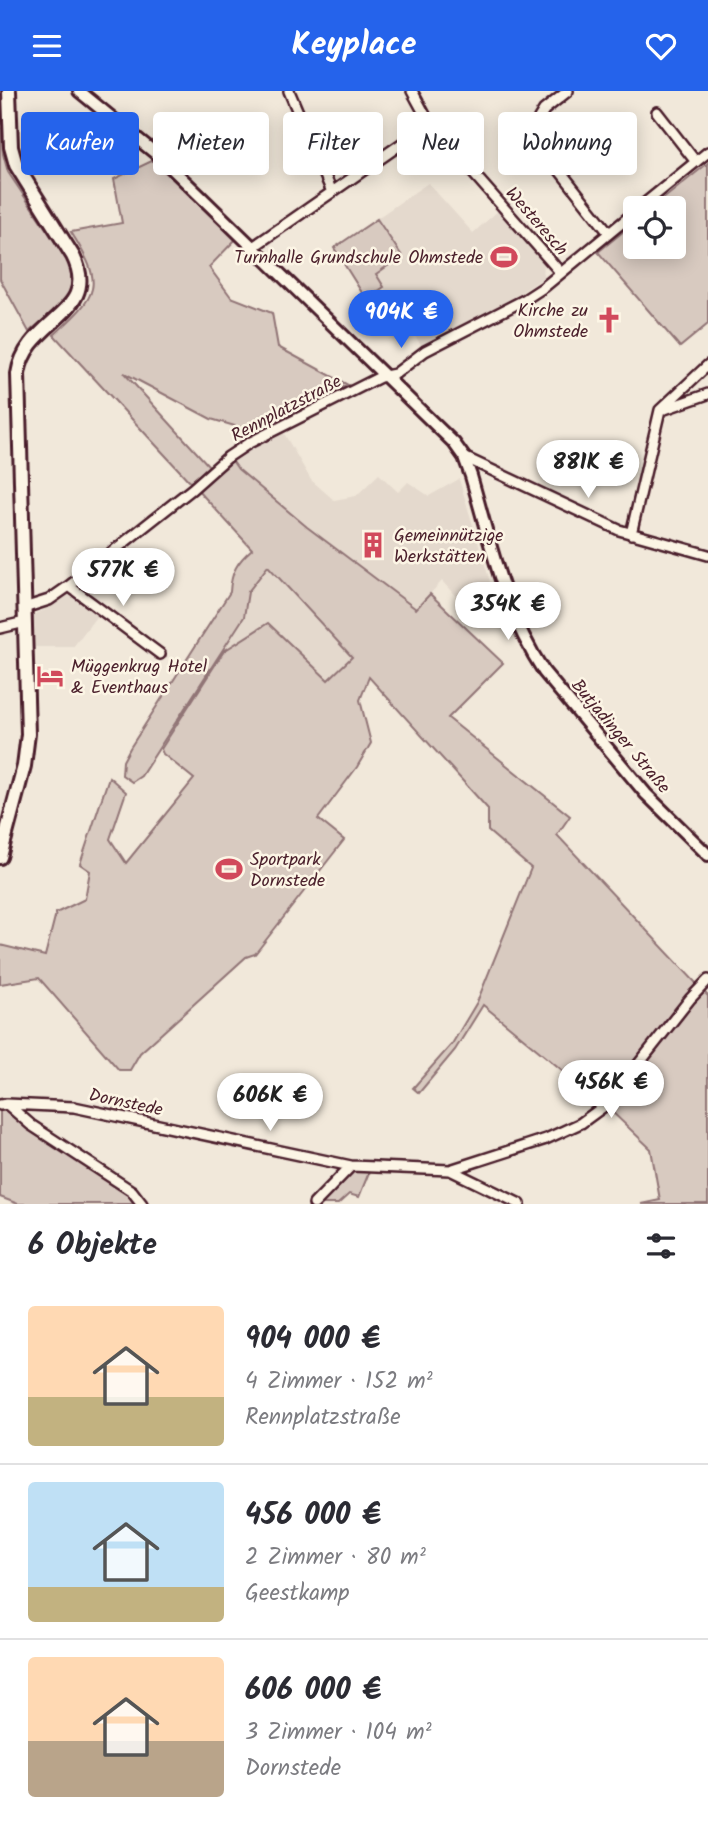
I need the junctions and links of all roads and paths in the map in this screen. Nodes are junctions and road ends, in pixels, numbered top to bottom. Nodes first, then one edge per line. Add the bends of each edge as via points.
1 (9, 91) edge
2 (79, 91) edge
3 (289, 91) edge
4 (412, 91) edge
5 (569, 91) edge
6 (423, 112) edge
7 (657, 112) dead end
8 (397, 147) edge
9 (708, 152) edge
10 (696, 162) junction
11 (475, 175) edge
12 (332, 192) junction
13 (654, 196) edge
14 (623, 222) edge
15 (609, 233) junction
16 (253, 247) junction
17 (561, 273) junction
18 (708, 365) edge
19 (387, 376) junction
20 (708, 394) edge
21 (660, 410) junction
22 (464, 457) junction
23 (631, 534) junction
24 (708, 555) edge
25 (69, 586) junction
26 (24, 608) junction
27 (25, 622) junction
28 (0, 628) edge
29 (160, 654) dead end
30 (708, 855) edge
31 (0, 857) edge
32 (708, 979) edge
33 (3, 1104) edge
34 (351, 1166) junction
35 (450, 1170) junction
36 (142, 1204) edge
37 (314, 1204) edge
38 (520, 1204) edge

1 - 26 main road via 16,165 73,256 80,282 74,302 32,341 19,366
2 - 16 street, Butjadinger Straße via 160,157
3 - 12 street
4 - 6 street, Westeresch
5 - 15 street via 544,110 536,135
7 - 10 street
8 - 12 street
9 - 10 street
10 - 13 street
11 - 17 street, Westeresch
12 - 16 street
14 - 15 street, Rennplatzstraße
15 - 17 street, Rennplatzstraße
16 - 19 street, Butjadinger Straße
17 - 19 street, Rennplatzstraße via 513,307 425,351 395,375
18 - 21 street
19 - 22 street, Butjadinger Straße
19 - 25 street, Rennplatzstraße via 249,443
20 - 21 street
21 - 23 street
22 - 23 street
22 - 30 street, Butjadinger Straße via 510,609 534,656 646,794
23 - 24 street
25 - 26 street, Rennplatzstraße via 49,600
25 - 29 street
26 - 27 main road
27 - 28 street
27 - 31 main road via 26,750
32 - 35 street via 607,1104 581,1123 546,1139
33 - 34 street, Dornstede via 74,1107
33 - 36 street via 132,1191
34 - 35 street, Dornstede
34 - 37 street
35 - 38 street, Dornstede

